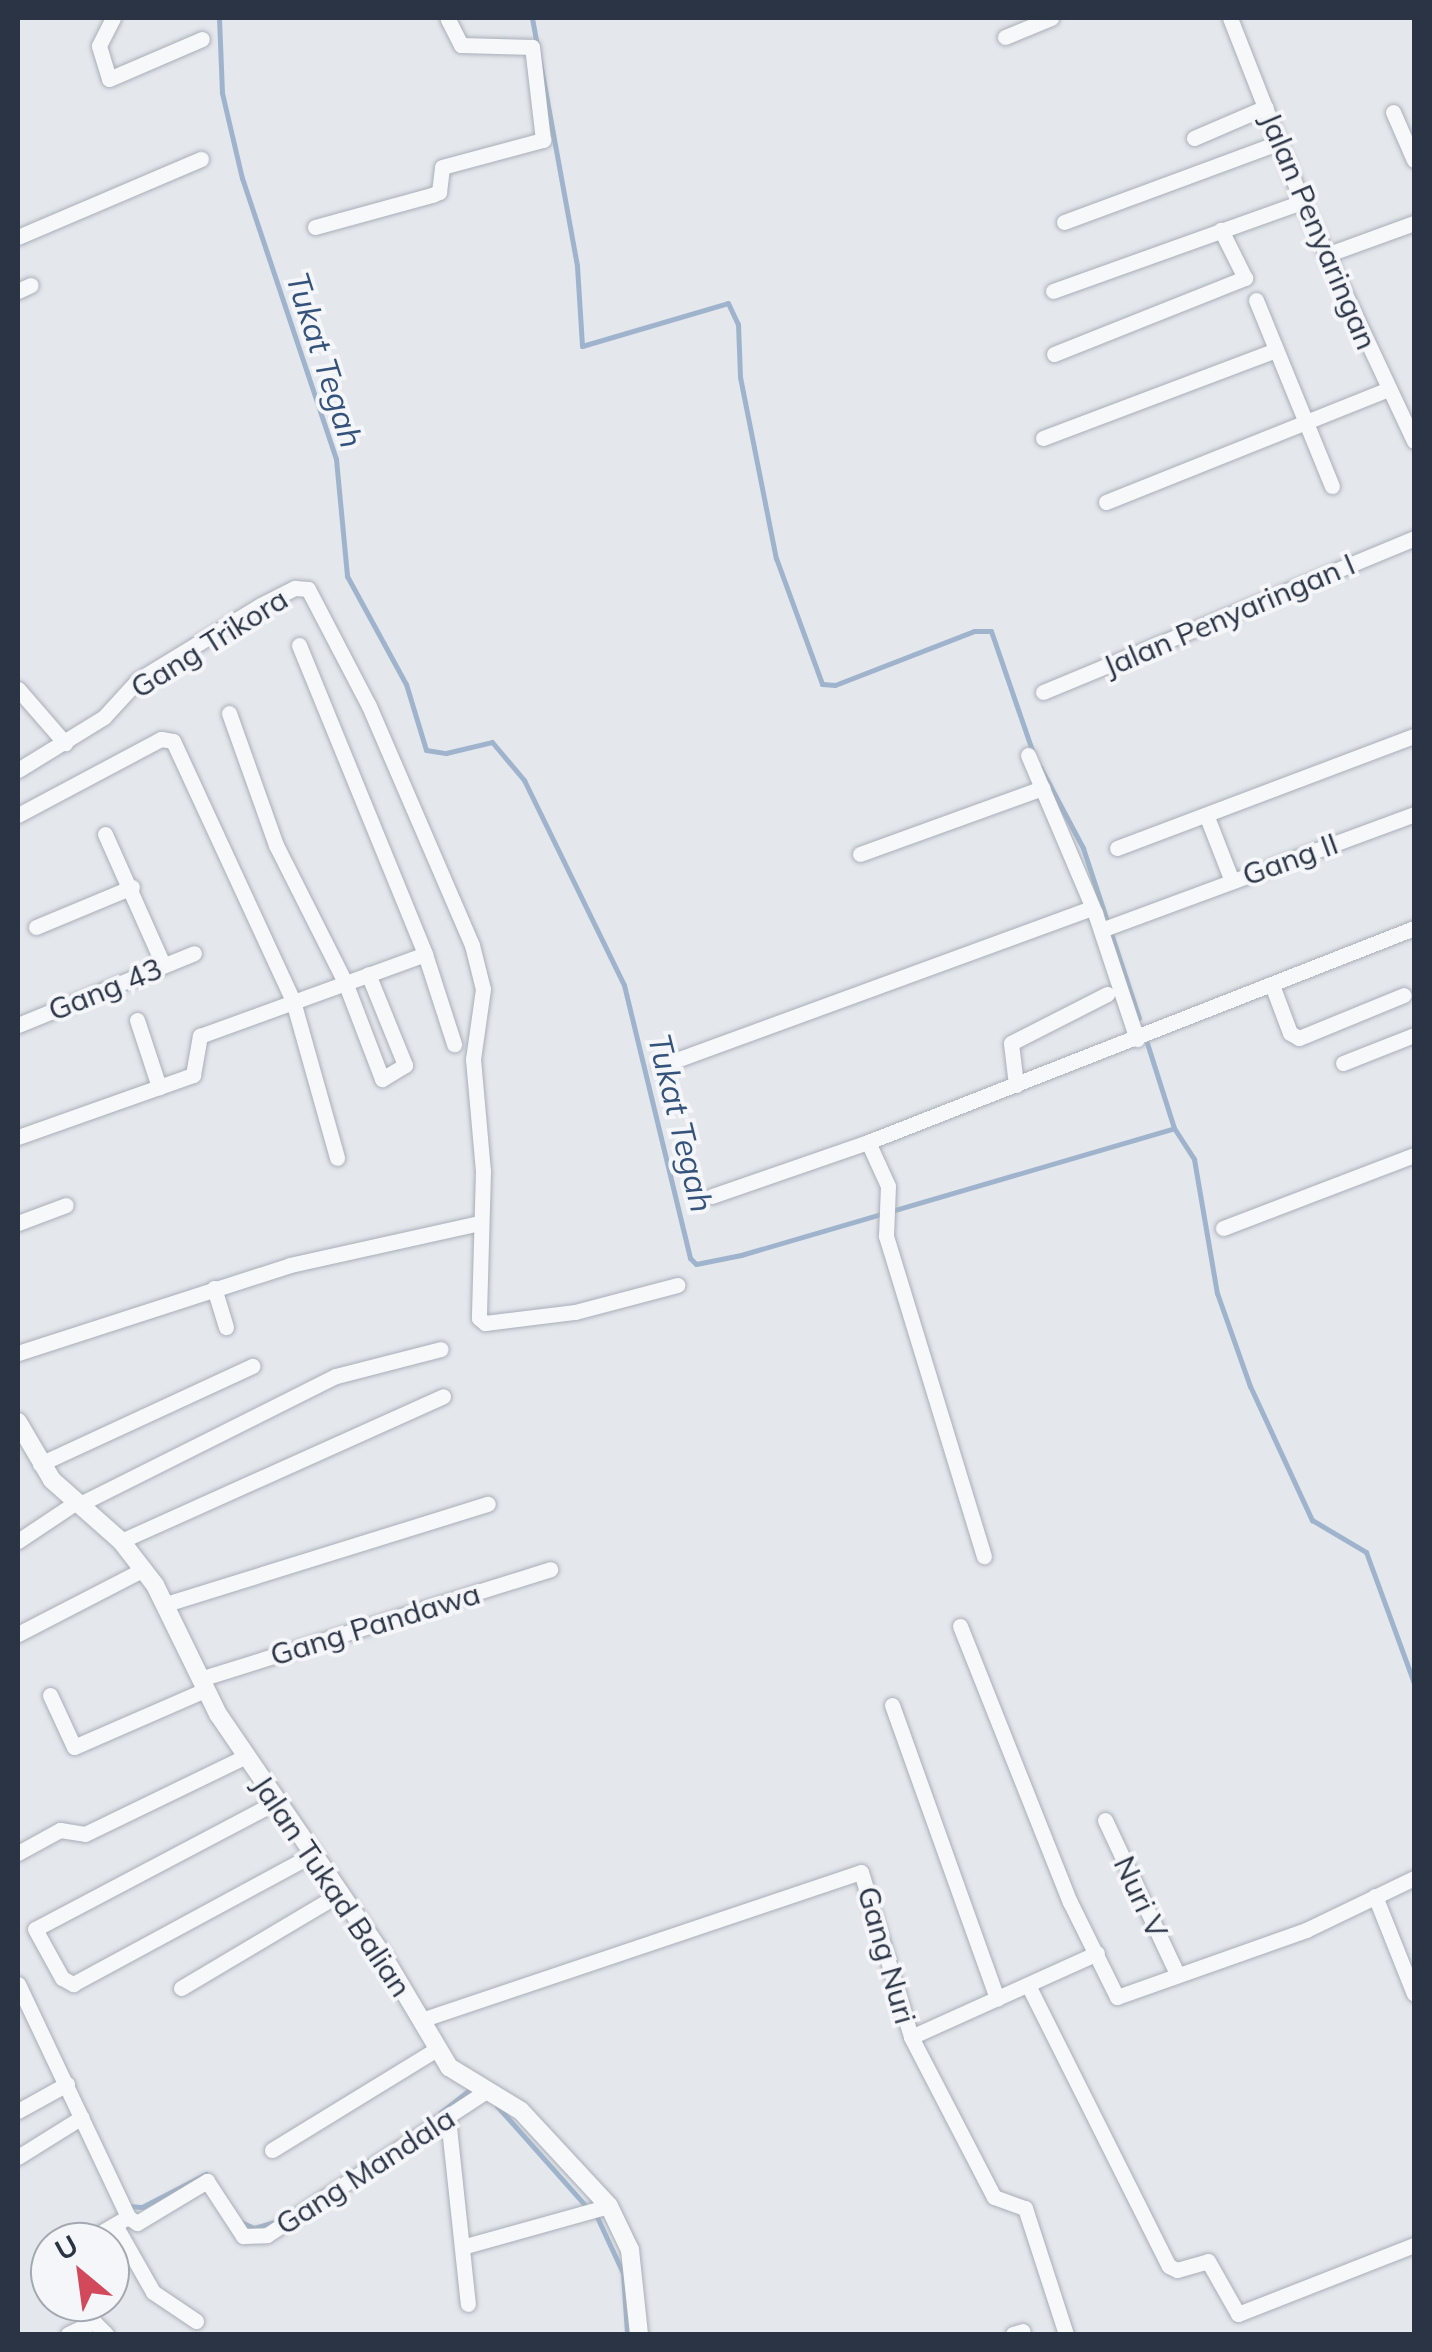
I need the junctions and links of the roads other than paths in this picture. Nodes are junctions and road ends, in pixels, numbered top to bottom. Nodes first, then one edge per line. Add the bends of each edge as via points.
1 (113, 18) edge
2 (447, 18) edge
3 (1051, 18) edge
4 (1230, 18) edge
5 (1006, 36) dead end
6 (202, 40) dead end
7 (1266, 107) junction
8 (1393, 112) dead end
9 (1194, 138) dead end
10 (1280, 142) junction
11 (201, 158) dead end
12 (1414, 160) edge
13 (1302, 202) junction
14 (1064, 222) dead end
15 (1414, 222) edge
16 (314, 228) dead end
17 (1222, 230) junction
18 (18, 237) edge
19 (1326, 255) junction
20 (1053, 291) dead end
21 (1256, 300) dead end
22 (1276, 350) junction
23 (1054, 354) dead end
24 (1388, 388) junction
25 (1303, 424) junction
26 (1043, 438) dead end
27 (1414, 441) edge
28 (1332, 486) dead end
29 (1106, 502) dead end
30 (1414, 538) edge
31 (299, 645) dead end
32 (18, 690) edge
33 (1043, 692) dead end
34 (229, 713) dead end
35 (1414, 736) edge
36 (65, 743) junction
37 (1028, 755) dead end
38 (18, 770) edge
39 (1042, 788) junction
40 (1414, 814) edge
41 (18, 816) edge
42 (1207, 817) junction
43 (105, 834) dead end
44 (1117, 848) dead end
45 (860, 854) dead end
46 (1232, 881) junction
47 (132, 887) junction
48 (1092, 908) junction
49 (36, 927) dead end
50 (1107, 928) junction
51 (1414, 928) edge
52 (194, 953) dead end
53 (425, 954) junction
54 (163, 964) junction
55 (368, 974) junction
56 (345, 982) junction
57 (1272, 985) junction
58 (1107, 994) dead end
59 (1404, 995) dead end
60 (292, 1000) junction
61 (136, 1020) dead end
62 (18, 1025) edge
63 (1414, 1035) edge
64 (1138, 1038) junction
65 (454, 1044) dead end
66 (1343, 1063) dead end
67 (660, 1066) dead end
68 (1016, 1085) junction
69 (159, 1087) junction
70 (18, 1137) edge
71 (868, 1142) junction
72 (1414, 1155) edge
73 (337, 1158) dead end
74 (712, 1196) dead end
75 (66, 1206) dead end
76 (18, 1223) edge
77 (479, 1223) junction
78 (1223, 1228) dead end
79 (677, 1285) dead end
80 (214, 1288) junction
81 (226, 1327) dead end
82 (441, 1349) dead end
83 (18, 1353) edge
84 (252, 1366) dead end
85 (443, 1396) dead end
86 (18, 1422) edge
87 (40, 1464) junction
88 (77, 1504) junction
89 (488, 1504) dead end
90 (18, 1541) edge
91 (121, 1541) junction
92 (984, 1556) dead end
93 (144, 1569) junction
94 (550, 1570) dead end
95 (166, 1604) junction
96 (960, 1626) dead end
97 (18, 1634) edge
98 (202, 1685) junction
99 (50, 1694) dead end
100 (892, 1705) dead end
101 (246, 1756) junction
102 (276, 1802) junction
103 (1106, 1820) dead end
104 (18, 1853) edge
105 (312, 1855) junction
106 (1414, 1878) edge
107 (339, 1894) junction
108 (1375, 1896) junction
109 (1097, 1954) junction
110 (1177, 1974) junction
111 (18, 1984) edge
112 (1028, 1985) junction
113 (181, 1988) dead end
114 (1414, 1994) edge
115 (997, 1999) junction
116 (420, 2020) junction
117 (911, 2037) junction
118 (437, 2048) junction
119 (67, 2084) junction
120 (485, 2092) junction
121 (18, 2110) edge
122 (82, 2117) junction
123 (448, 2118) junction
124 (272, 2150) dead end
125 (18, 2156) edge
126 (610, 2206) junction
127 (122, 2221) junction
128 (1414, 2244) edge
129 (462, 2247) junction
130 (468, 2304) dead end
131 (196, 2321) dead end
132 (68, 2334) edge
133 (106, 2334) edge
134 (640, 2334) edge
135 (1066, 2334) edge

1 - 6 street via 99,46 109,79
2 - 16 street via 461,45 528,44 534,50 543,140 442,167 439,192 432,196
3 - 5 street
4 - 7 street, Jalan Penyaringan
7 - 9 street
7 - 10 street, Jalan Penyaringan
8 - 12 street
10 - 13 street, Jalan Penyaringan
10 - 14 street
11 - 18 street
13 - 17 street
13 - 19 street, Jalan Penyaringan
15 - 19 street
17 - 20 street
17 - 23 street via 1245,278
19 - 24 street, Jalan Penyaringan
21 - 22 street
22 - 25 street
22 - 26 street
24 - 25 street
24 - 27 street, Jalan Penyaringan
25 - 28 street
25 - 29 street
30 - 33 street, Jalan Penyaringan I
31 - 53 street
32 - 36 street
34 - 56 street via 276,845
35 - 42 street
36 - 38 street, Gang Trikora
36 - 77 street, Gang Trikora via 104,716 138,680 261,605 304,587 369,706 472,945 483,989 474,1058 483,1171
37 - 39 street
39 - 45 street
39 - 48 street
40 - 46 street, Gang II
41 - 60 street via 170,739
42 - 44 street
42 - 46 street
43 - 47 street
46 - 50 street, Gang II
47 - 49 street
47 - 54 street
48 - 50 street
48 - 67 street
50 - 64 street
51 - 57 street
52 - 54 street, Gang 43
53 - 55 street
53 - 65 street
54 - 62 street, Gang 43
55 - 56 street
55 - 56 street via 402,1072 382,1079
56 - 60 street
57 - 59 street via 1290,1032 1299,1038
57 - 64 street
58 - 68 street via 1011,1043
60 - 69 street via 200,1036 197,1072
60 - 73 street
61 - 69 street
63 - 66 street
64 - 68 street
68 - 71 street
69 - 70 street
71 - 74 street
71 - 92 street via 891,1205 888,1224
72 - 78 street
75 - 76 street
77 - 79 street via 476,1312 485,1323 594,1308
77 - 80 street
80 - 81 street
80 - 83 street
82 - 88 street via 336,1376
84 - 87 street
85 - 91 street
86 - 87 street, Jalan Tukad Balian
87 - 88 street, Jalan Tukad Balian
88 - 90 street
88 - 91 street, Jalan Tukad Balian
89 - 95 street
91 - 93 street, Jalan Tukad Balian
93 - 95 street, Jalan Tukad Balian
93 - 97 street
94 - 98 street, Gang Pandawa
95 - 98 street, Jalan Tukad Balian
96 - 109 street
98 - 99 street, Gang Pandawa via 74,1747
98 - 101 street, Jalan Tukad Balian
100 - 115 street
101 - 102 street, Jalan Tukad Balian
101 - 104 street via 85,1834 60,1830
102 - 105 street, Jalan Tukad Balian
102 - 105 street via 35,1929 62,1978 73,1984
103 - 110 street, Nuri V
105 - 107 street, Jalan Tukad Balian
106 - 108 street
107 - 113 street
107 - 116 street, Jalan Tukad Balian
108 - 110 street via 1281,1940
108 - 114 street
109 - 110 street via 1121,1999
109 - 112 street
111 - 119 street
112 - 115 street
112 - 128 street via 1169,2266 1208,2261 1238,2314
115 - 117 street
116 - 117 street, Gang Nuri via 860,1872
116 - 118 street, Jalan Tukad Balian
117 - 135 street, Gang Nuri via 994,2197 1024,2208
118 - 120 street, Jalan Tukad Balian via 457,2076
118 - 124 street
119 - 121 street
119 - 122 street
120 - 123 street, Gang Mandala
120 - 126 street, Jalan Tukad Balian via 521,2111
122 - 125 street
122 - 127 street
123 - 127 street, Gang Mandala via 262,2236 243,2236 212,2183 137,2223
123 - 129 street
126 - 129 street
126 - 134 street, Jalan Tukad Balian via 630,2250
127 - 131 street via 154,2292
129 - 130 street
132 - 133 street via 91,2322

